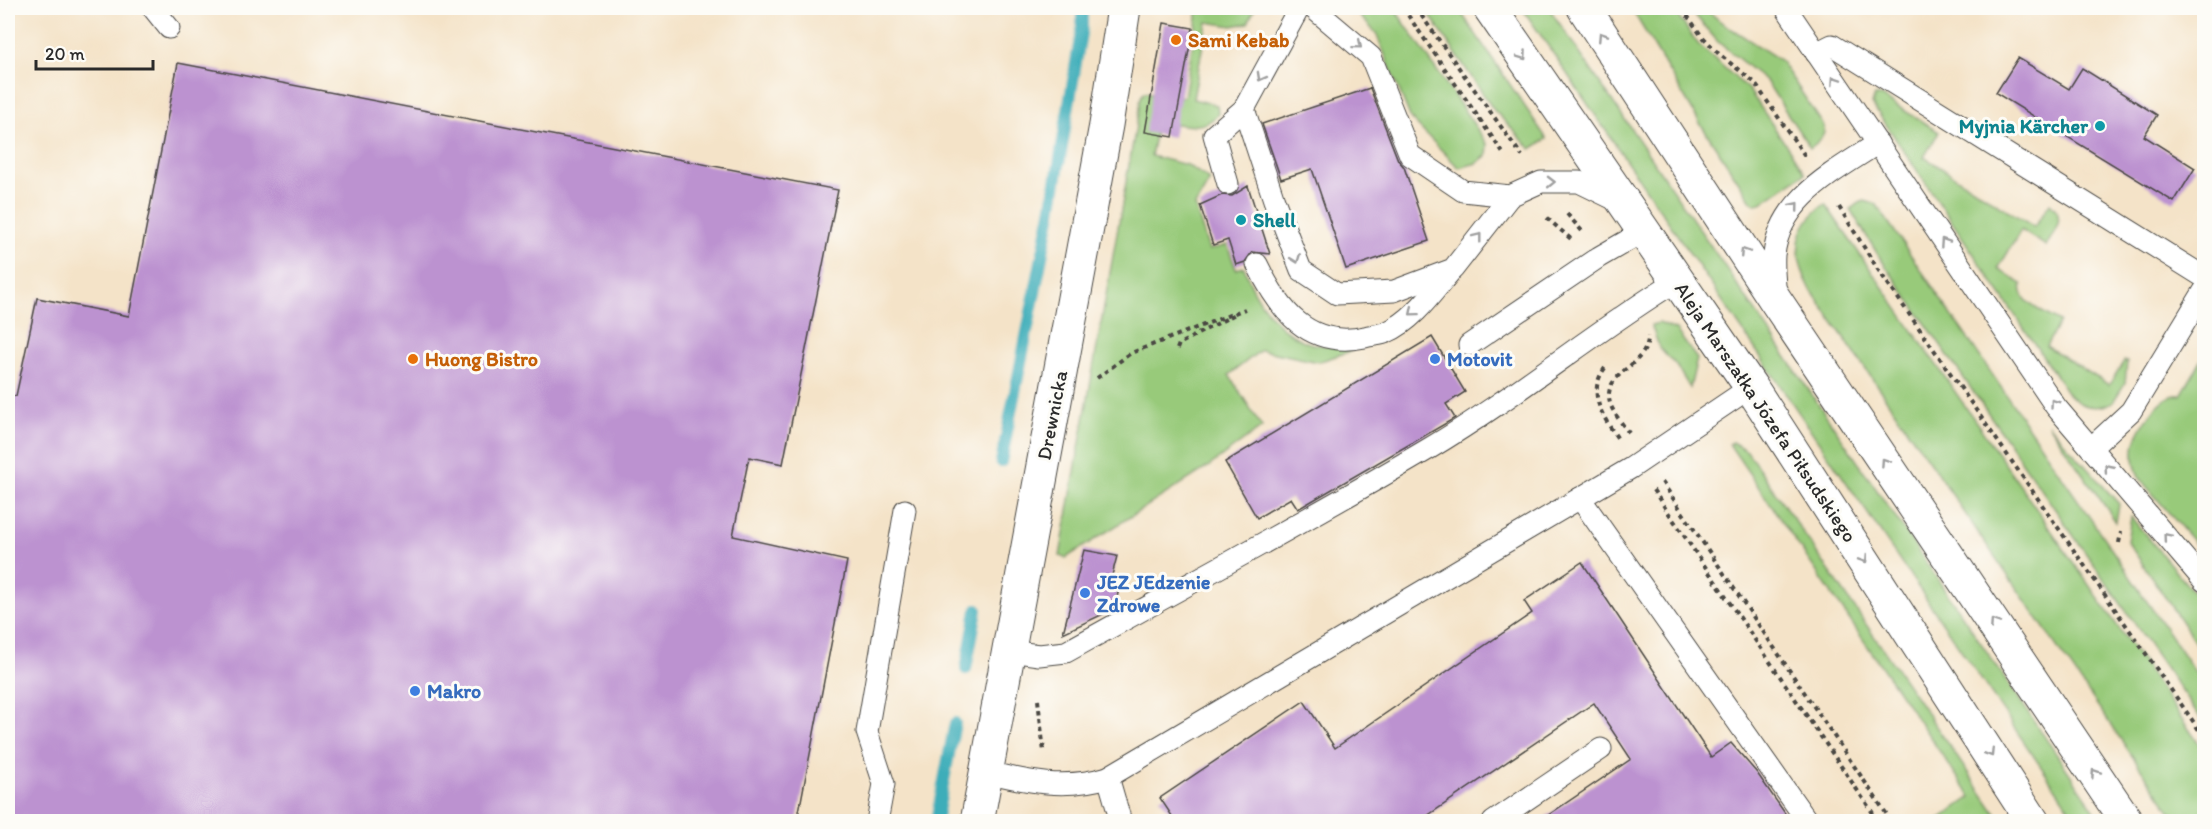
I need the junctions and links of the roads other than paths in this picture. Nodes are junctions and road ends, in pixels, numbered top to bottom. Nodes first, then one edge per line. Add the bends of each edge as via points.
1 (153, 8) edge
2 (1299, 8) edge
3 (1313, 8) edge
4 (1490, 8) edge
5 (1584, 8) edge
6 (1786, 8) edge
7 (1126, 10) edge
8 (169, 28) dead end
9 (1816, 53) junction
10 (1244, 109) junction
11 (1878, 143) junction
12 (1228, 184) dead end
13 (1509, 196) junction
14 (1635, 218) junction
15 (1257, 264) dead end
16 (1453, 269) junction
17 (2205, 277) edge
18 (1678, 280) junction
19 (2205, 291) edge
20 (1776, 301) junction
21 (1469, 345) dead end
22 (1751, 387) junction
23 (2091, 448) junction
24 (1580, 498) junction
25 (904, 510) dead end
26 (2205, 581) edge
27 (1008, 651) junction
28 (1601, 749) dead end
29 (986, 772) junction
30 (1108, 777) junction
31 (877, 822) edge
32 (978, 822) edge
33 (1121, 822) edge
34 (1493, 822) edge
35 (1808, 822) edge
36 (2033, 822) edge
37 (2127, 822) edge

1 - 8 lane
2 -> 10 lane
3 -> 13 lane via 1371,57 1410,154 1463,191
4 -> 14 main road, Aleja Marszałka Józefa Piłsudskiego
20 -> 5 main road
6 - 9 lane
7 - 27 main road, Drewnicka
11 -> 9 lane
9 - 17 lane via 1832,45
10 - 12 lane via 1214,135
10 -> 16 lane via 1301,270 1337,294 1394,291
20 -> 11 lane via 1776,240 1793,206 1821,181
23 -> 11 lane via 2056,407
13 -> 14 lane via 1541,182 1579,182
16 -> 13 lane
14 - 18 main road, Aleja Marszałka Józefa Piłsudskiego
14 - 21 lane via 1594,260
16 -> 15 lane via 1418,309 1388,332 1347,340 1308,331 1284,311
18 - 22 main road, Aleja Marszałka Józefa Piłsudskiego
18 - 27 lane via 1432,447 1066,652 1039,655
19 - 23 lane via 2131,411
37 -> 20 main road
22 - 24 lane
22 -> 36 main road, Aleja Marszałka Józefa Piłsudskiego
26 -> 23 lane
24 - 30 lane
24 - 35 lane
25 - 31 lane via 867,732 884,784
27 - 29 main road, Drewnicka
28 - 34 lane
29 - 30 lane via 1062,786
29 - 32 main road, Drewnicka
30 - 33 lane

